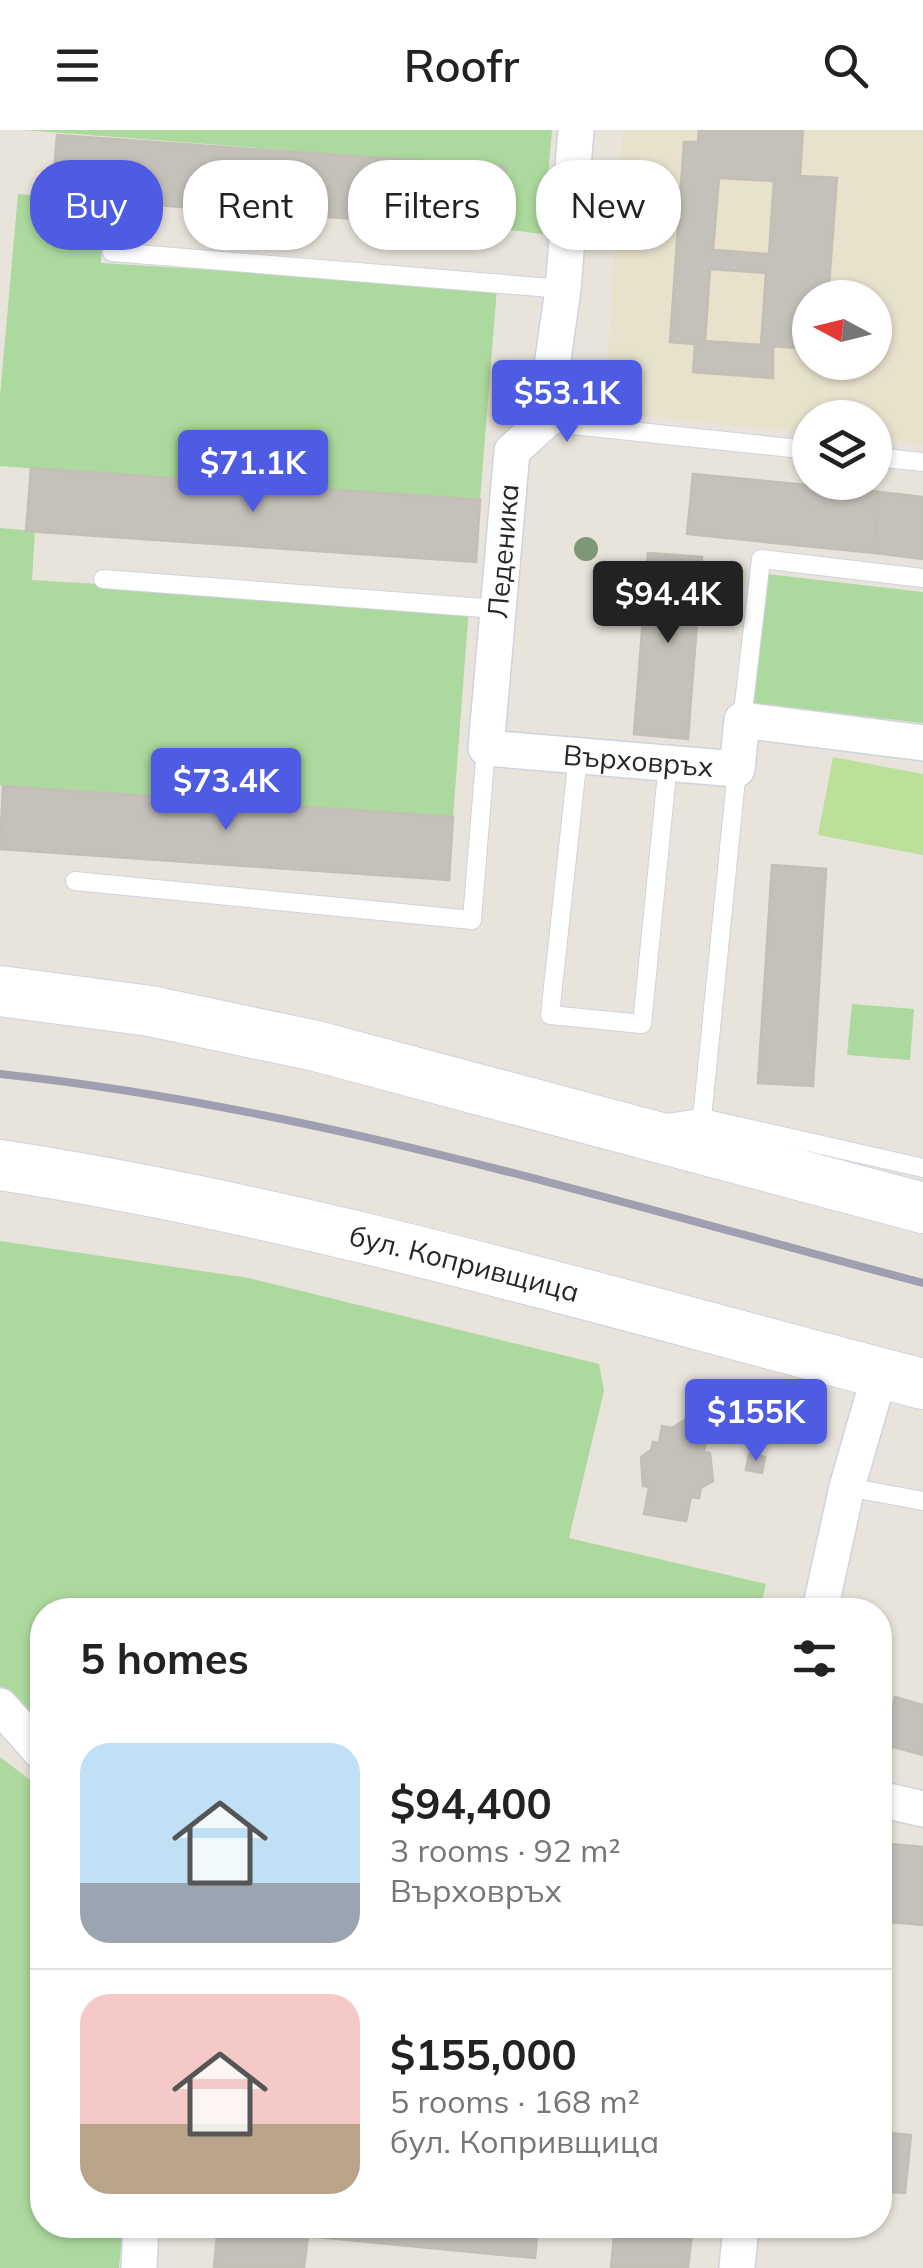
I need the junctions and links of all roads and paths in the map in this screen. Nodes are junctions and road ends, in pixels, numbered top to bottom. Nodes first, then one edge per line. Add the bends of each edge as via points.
1 (576, 130) edge
2 (112, 252) dead end
3 (563, 289) junction
4 (544, 422) junction
5 (792, 448) edge
6 (892, 459) edge
7 (923, 462) edge
8 (923, 578) edge
9 (103, 579) dead end
10 (496, 609) junction
11 (742, 720) junction
12 (923, 743) edge
13 (486, 748) junction
14 (578, 756) junction
15 (668, 764) junction
16 (737, 769) junction
17 (75, 881) dead end
18 (0, 991) edge
19 (702, 1118) junction
20 (623, 1128) junction
21 (0, 1165) edge
22 (923, 1168) edge
23 (923, 1208) edge
24 (902, 1378) edge
25 (847, 1487) junction
26 (923, 1500) edge
27 (823, 1598) edge
28 (0, 1706) edge
29 (30, 1740) edge
30 (892, 1802) edge
31 (923, 1809) edge
32 (141, 2238) edge
33 (739, 2238) edge
34 (139, 2268) edge
35 (736, 2268) edge

1 - 3 street
2 - 3 lane
3 - 4 street
4 - 5 lane
4 - 10 street, Леденика via 512,451
6 - 7 lane
8 - 11 lane via 761,559
9 - 10 lane
10 - 13 street, Леденика
11 - 12 street
11 - 16 street, Върховръх
13 - 14 street, Върховръх
13 - 17 lane via 472,920
14 - 15 street, Върховръх
14 - 15 lane via 550,1015 642,1024
15 - 16 street, Върховръх
16 - 19 lane
18 - 20 main road via 150,1011 316,1046
19 - 20 lane
19 - 22 lane
20 - 23 main road
21 - 24 main road, бул. Копривщица via 121,1183 423,1251
24 - 25 street
25 - 26 lane
25 - 27 street
28 - 29 street
30 - 31 street
32 - 34 street
33 - 35 street

